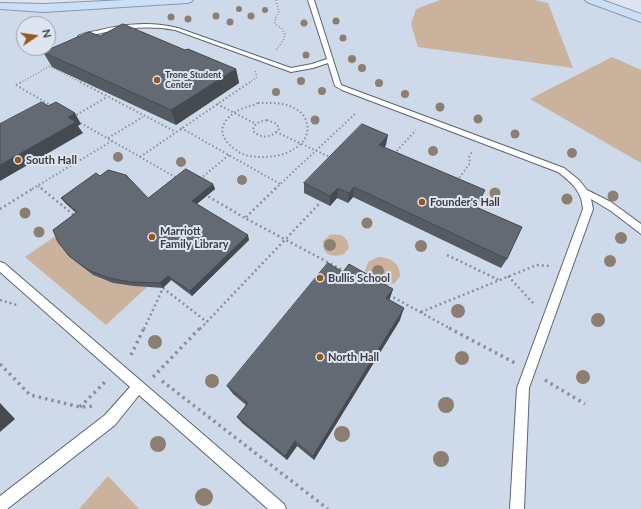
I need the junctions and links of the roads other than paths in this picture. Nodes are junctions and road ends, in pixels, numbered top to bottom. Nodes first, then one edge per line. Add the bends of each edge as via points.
1 (187, 0) edge
2 (312, 0) edge
3 (591, 0) edge
4 (0, 6) edge
5 (641, 18) edge
6 (81, 36) edge
7 (330, 60) junction
8 (585, 193) junction
9 (641, 230) edge
10 (0, 266) edge
11 (138, 387) junction
12 (0, 505) edge
13 (279, 509) edge
14 (517, 509) edge

1 - 4 main road via 44,8
2 - 7 lane
3 - 5 main road
6 - 7 lane via 124,26 161,25 290,70
7 - 8 lane via 338,86 561,170
8 - 9 lane via 611,206
8 - 14 lane via 588,209 523,388
10 - 11 lane
11 - 12 lane via 110,420
11 - 13 lane

